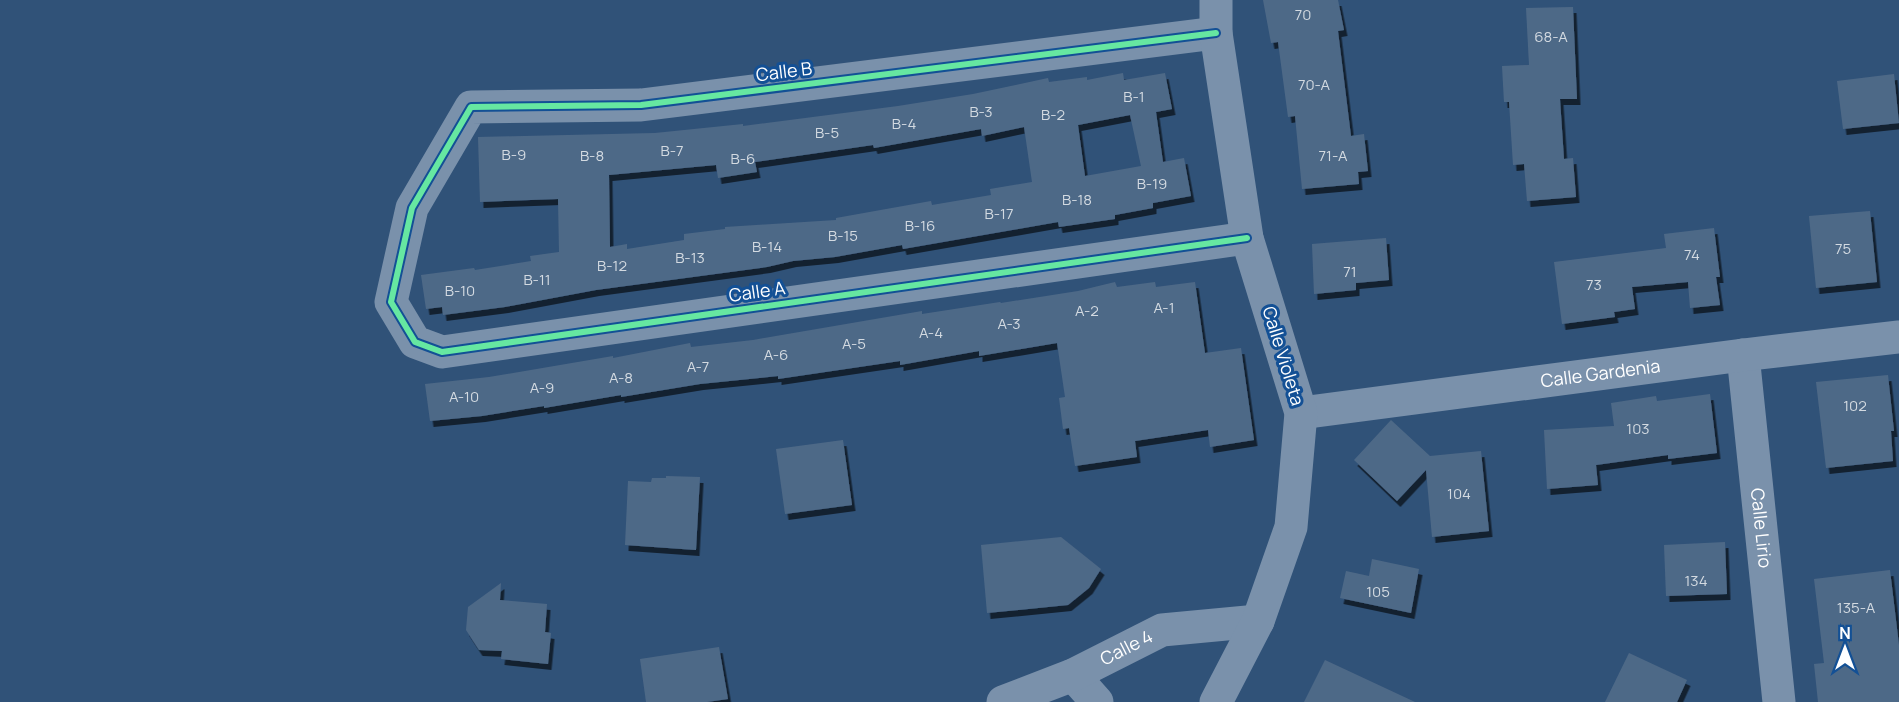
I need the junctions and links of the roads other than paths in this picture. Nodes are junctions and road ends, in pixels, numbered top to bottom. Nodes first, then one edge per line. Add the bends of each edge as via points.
1 (1216, 0) edge
2 (1216, 33) junction
3 (412, 208) joint
4 (1247, 238) junction
5 (1899, 337) edge
6 (1743, 355) junction
7 (1301, 413) junction
8 (1258, 621) junction
9 (1073, 675) junction
10 (1003, 702) edge
11 (1097, 702) edge
12 (1216, 702) edge
13 (1779, 702) edge

1 - 2 street, Calle Violeta
2 - 3 street, Calle B via 641,105 471,107
2 - 4 street, Calle Violeta
3 - 4 street, Calle A via 391,302 415,342 442,352
4 - 7 street, Calle Violeta
5 - 6 street, Calle Gardenia
6 - 7 street, Calle Gardenia
6 - 13 street, Calle Lirio
7 - 8 street, Calle Violeta via 1291,527
8 - 9 street, Calle 4 via 1162,630
8 - 12 street, Calle Violeta
9 - 10 street, Calle 4
9 - 11 street

